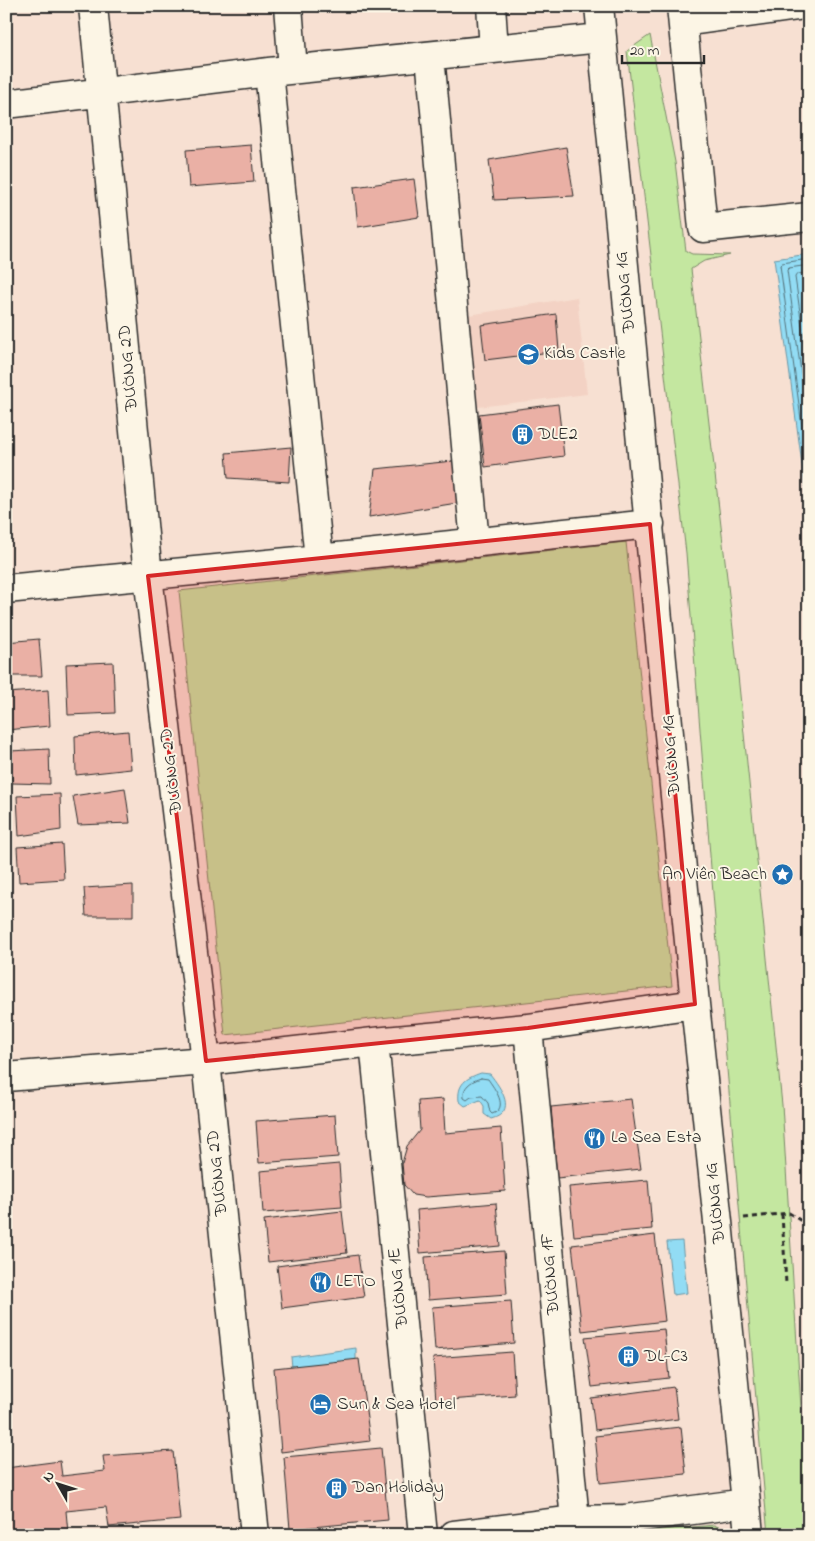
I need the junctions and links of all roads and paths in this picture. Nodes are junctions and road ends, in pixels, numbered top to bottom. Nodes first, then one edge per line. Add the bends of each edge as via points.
1 (93, 6) edge
2 (288, 6) edge
3 (491, 6) edge
4 (599, 6) edge
5 (798, 6) edge
6 (682, 14) edge
7 (601, 38) junction
8 (494, 49) junction
9 (430, 56) junction
10 (281, 70) junction
11 (103, 94) junction
12 (6, 104) edge
13 (809, 217) edge
14 (650, 524) junction
15 (475, 543) junction
16 (319, 559) junction
17 (148, 576) junction
18 (6, 589) edge
19 (695, 1004) junction
20 (528, 1028) junction
21 (374, 1042) junction
22 (206, 1062) junction
23 (6, 1077) edge
24 (782, 1214) junction
25 (718, 1222) junction
26 (809, 1226) edge
27 (786, 1284) dead end
28 (746, 1503) junction
29 (575, 1520) junction
30 (625, 1527) edge
31 (254, 1535) edge
32 (423, 1535) edge
33 (454, 1535) edge
34 (749, 1535) edge

1 - 11 street, ĐƯỜNG 2D
2 - 10 street
3 - 8 street
4 - 7 street, ĐƯỜNG 1G
5 - 6 street
6 - 13 street via 704,234
7 - 8 street
7 - 14 street, ĐƯỜNG 1G
8 - 9 street
9 - 10 street
9 - 15 street
10 - 11 street
10 - 16 street
11 - 12 street
11 - 17 street, ĐƯỜNG 2D
14 - 15 street
14 - 19 street, ĐƯỜNG 1G
15 - 16 street
16 - 17 street
17 - 18 street
17 - 22 street, ĐƯỜNG 2D
19 - 20 street
19 - 25 street, ĐƯỜNG 1G
20 - 21 street
20 - 29 street, ĐƯỜNG 1F
21 - 22 street
21 - 32 street, ĐƯỜNG 1E
22 - 23 street
22 - 31 street, ĐƯỜNG 2D
24 - 25 path
24 - 26 path via 789,1212
24 - 27 path
25 - 28 street, ĐƯỜNG 1G
28 - 30 street
28 - 34 street, ĐƯỜNG 1G
29 - 30 street
29 - 33 street

